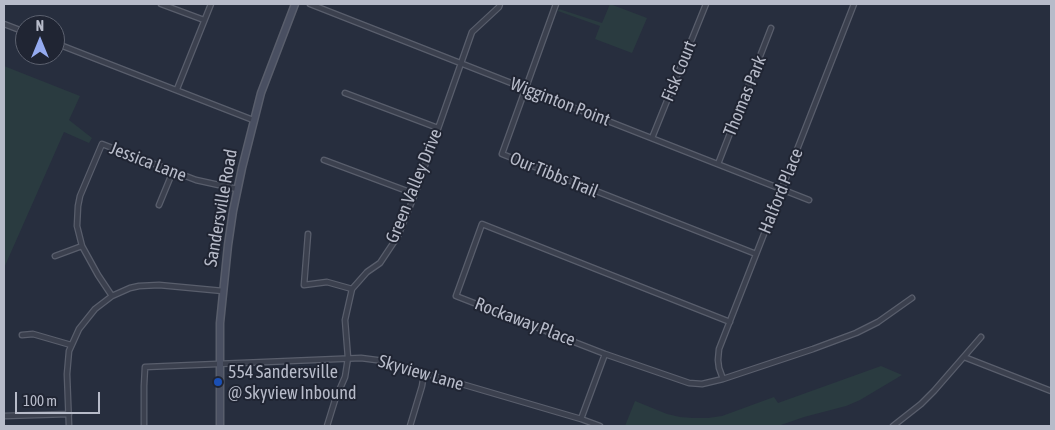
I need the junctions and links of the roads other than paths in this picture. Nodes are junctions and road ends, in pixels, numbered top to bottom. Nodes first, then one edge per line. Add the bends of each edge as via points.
1 (161, 4) edge
2 (211, 4) edge
3 (295, 4) edge
4 (310, 4) edge
5 (500, 4) edge
6 (556, 4) edge
7 (706, 4) edge
8 (854, 4) edge
9 (204, 20) junction
10 (772, 28) dead end
11 (65, 47) edge
12 (461, 63) junction
13 (525, 88) junction
14 (177, 90) junction
15 (345, 93) dead end
16 (254, 120) junction
17 (438, 128) junction
18 (652, 138) junction
19 (324, 160) dead end
20 (718, 164) junction
21 (173, 171) junction
22 (238, 189) junction
23 (782, 190) junction
24 (415, 194) junction
25 (810, 200) dead end
26 (159, 205) dead end
27 (308, 234) dead end
28 (82, 246) junction
29 (756, 254) junction
30 (55, 256) dead end
31 (352, 289) junction
32 (223, 292) junction
33 (112, 296) junction
34 (912, 298) dead end
35 (730, 322) junction
36 (22, 335) dead end
37 (982, 337) dead end
38 (71, 345) junction
39 (606, 354) junction
40 (964, 357) junction
41 (348, 358) junction
42 (220, 363) junction
43 (424, 374) junction
44 (723, 379) junction
45 (1051, 391) edge
46 (69, 414) junction
47 (4, 416) edge
48 (581, 419) junction
49 (901, 421) junction
50 (69, 426) edge
51 (144, 426) edge
52 (220, 426) edge
53 (327, 426) edge
54 (410, 426) edge
55 (600, 426) edge
56 (893, 426) edge
57 (905, 426) edge

1 - 9 street
2 - 9 street
3 - 16 street, Sandersville Road
4 - 12 street, Wigginton Point
5 - 12 street, Green Valley Drive via 472,32
6 - 13 street, Our Tibbs Trail
7 - 18 street, Fisk Court
8 - 23 street, Halford Place
9 - 14 street
10 - 20 street, Thomas Park
11 - 14 street
12 - 13 street, Wigginton Point
12 - 17 street, Green Valley Drive
13 - 18 street, Wigginton Point
13 - 29 street, Our Tibbs Trail via 502,154
14 - 16 street
15 - 17 street
16 - 22 street, Sandersville Road
17 - 24 street, Green Valley Drive
18 - 20 street, Wigginton Point
19 - 24 street
20 - 23 street, Wigginton Point
21 - 22 street, Jessica Lane via 196,180
21 - 26 street
21 - 28 street, Jessica Lane via 102,144 78,206 77,226
22 - 32 street, Sandersville Road
23 - 25 street, Wigginton Point
23 - 29 street, Halford Place
24 - 31 street, Green Valley Drive via 394,243 380,263
27 - 31 street via 304,285 327,282
28 - 30 street
28 - 33 street, Jessica Lane
29 - 35 street, Halford Place
31 - 41 street via 345,320
32 - 33 street via 159,285 130,288
32 - 42 street, Sandersville Road
33 - 38 street via 89,315
34 - 44 street, Rockaway Place via 856,333
35 - 39 street, Rockaway Place via 482,224 456,296
35 - 44 street, Halford Place via 719,355
36 - 38 street via 33,334
37 - 40 street
38 - 46 street via 67,362
39 - 44 street, Rockaway Place via 689,383 702,384
39 - 48 street
40 - 45 street
40 - 49 street
41 - 42 street, Skyview Lane
41 - 43 street, Skyview Lane via 384,360
41 - 53 street via 345,377
42 - 51 street, Skyview Lane via 145,367
42 - 52 street, Sandersville Road
43 - 48 street, Skyview Lane
43 - 54 street
46 - 47 street
46 - 50 street
48 - 55 street, Skyview Lane
49 - 56 street
49 - 57 street

